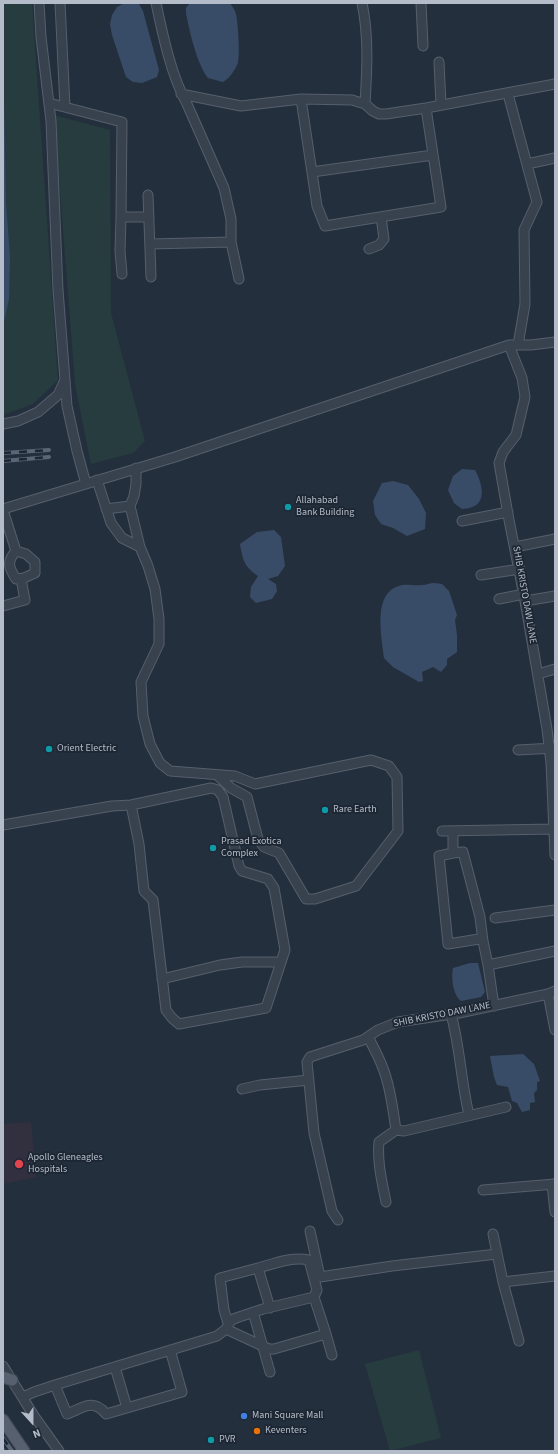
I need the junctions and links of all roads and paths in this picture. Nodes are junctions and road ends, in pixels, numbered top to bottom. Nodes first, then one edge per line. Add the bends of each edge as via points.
1 (39, 3) edge
2 (60, 3) edge
3 (156, 3) edge
4 (362, 3) edge
5 (421, 3) edge
6 (423, 46) dead end
7 (439, 62) dead end
8 (555, 84) edge
9 (181, 94) junction
10 (508, 94) junction
11 (301, 99) junction
12 (49, 103) junction
13 (365, 104) junction
14 (442, 105) junction
15 (65, 107) junction
16 (426, 108) junction
17 (433, 155) junction
18 (555, 158) edge
19 (527, 164) junction
20 (312, 172) junction
21 (148, 196) dead end
22 (121, 217) junction
23 (149, 217) junction
24 (381, 217) junction
25 (232, 242) junction
26 (150, 244) junction
27 (369, 249) dead end
28 (122, 274) dead end
29 (151, 277) dead end
30 (239, 279) dead end
31 (555, 342) edge
32 (514, 345) junction
33 (65, 381) junction
34 (3, 424) edge
35 (136, 468) junction
36 (97, 480) junction
37 (86, 484) junction
38 (130, 506) junction
39 (106, 509) junction
40 (3, 510) edge
41 (508, 512) junction
42 (462, 521) dead end
43 (555, 539) edge
44 (140, 547) junction
45 (515, 547) junction
46 (16, 551) junction
47 (520, 569) junction
48 (481, 575) dead end
49 (21, 579) junction
50 (555, 596) edge
51 (525, 597) junction
52 (499, 599) dead end
53 (3, 606) edge
54 (555, 669) edge
55 (538, 674) junction
56 (551, 729) edge
57 (552, 748) edge
58 (518, 750) dead end
59 (217, 775) junction
60 (255, 784) junction
61 (247, 797) junction
62 (554, 798) edge
63 (131, 805) junction
64 (554, 817) edge
65 (3, 825) edge
66 (554, 829) junction
67 (442, 831) dead end
68 (453, 831) junction
69 (454, 853) junction
70 (555, 855) edge
71 (555, 910) edge
72 (495, 918) dead end
73 (483, 941) junction
74 (555, 951) edge
75 (281, 962) junction
76 (488, 965) junction
77 (162, 979) junction
78 (552, 992) edge
79 (494, 1006) junction
80 (451, 1014) junction
81 (555, 1030) edge
82 (368, 1037) junction
83 (309, 1080) junction
84 (242, 1090) dead end
85 (506, 1107) dead end
86 (469, 1115) junction
87 (396, 1130) junction
88 (554, 1184) edge
89 (483, 1190) dead end
90 (386, 1202) dead end
91 (555, 1212) edge
92 (338, 1220) dead end
93 (310, 1231) dead end
94 (493, 1234) dead end
95 (497, 1254) junction
96 (258, 1268) junction
97 (555, 1276) edge
98 (503, 1282) junction
99 (314, 1297) junction
100 (270, 1308) junction
101 (253, 1312) junction
102 (227, 1326) junction
103 (326, 1334) junction
104 (519, 1341) dead end
105 (263, 1347) junction
106 (170, 1350) junction
107 (332, 1355) dead end
108 (3, 1366) edge
109 (115, 1367) junction
110 (270, 1372) dead end
111 (7, 1379) edge
112 (55, 1386) junction
113 (23, 1398) junction
114 (127, 1408) junction
115 (3, 1420) edge
116 (24, 1451) edge
117 (58, 1451) edge

1 - 12 street
2 - 15 street
3 - 9 street
4 - 13 street via 367,47
5 - 6 street
7 - 14 street
8 - 10 street
9 - 11 street via 241,106
9 - 25 street via 224,188 231,219
10 - 14 street
10 - 19 street
11 - 13 street via 352,100
11 - 20 street
12 - 15 street
12 - 33 street
13 - 16 street via 379,114
14 - 16 street
15 - 22 street via 122,122
16 - 17 street
17 - 20 street
17 - 24 street via 441,207
18 - 19 street
19 - 32 street via 537,202 524,230 525,304
20 - 24 street via 317,206 325,226
21 - 23 street
22 - 23 street
22 - 28 street
23 - 26 street
24 - 27 street via 384,239 379,245
25 - 26 street
25 - 30 street
26 - 29 street
31 - 32 street
32 - 35 street
32 - 41 street, SHIB KRISTO DAW LANE via 525,397 516,435 503,452 500,463
33 - 34 street via 58,395 38,412 18,421
33 - 37 street via 67,406
35 - 36 street
35 - 38 street via 135,490
36 - 37 street
36 - 39 street
37 - 40 street
38 - 39 street
38 - 44 street
39 - 44 street via 111,523 122,538
40 - 46 street
41 - 42 street
41 - 45 street, SHIB KRISTO DAW LANE
43 - 45 street
44 - 59 street via 155,589 159,619 159,644 141,682 143,716 150,744 160,763 170,770
45 - 47 street, SHIB KRISTO DAW LANE
46 - 49 street via 10,557 9,564 16,579
46 - 49 street via 26,554 35,562 35,573
47 - 48 street
47 - 51 street, SHIB KRISTO DAW LANE
49 - 53 street via 25,600
50 - 51 street
51 - 52 street
51 - 55 street, SHIB KRISTO DAW LANE
54 - 55 street
55 - 56 street, SHIB KRISTO DAW LANE
56 - 57 street, SHIB KRISTO DAW LANE
57 - 58 street
57 - 62 street, SHIB KRISTO DAW LANE
59 - 60 street via 235,776
59 - 61 street via 231,788
60 - 61 street
60 - 61 street via 371,760 388,766 397,777 398,831 356,886 315,899 306,899 278,853 264,847 258,839
62 - 64 street, SHIB KRISTO DAW LANE
63 - 65 street
63 - 75 street via 211,788 218,790 223,798 239,866 242,871 268,879 274,888 285,950
63 - 77 street via 139,844 144,890 153,900
64 - 66 street, SHIB KRISTO DAW LANE
66 - 68 street
66 - 70 street, SHIB KRISTO DAW LANE
67 - 68 street
68 - 69 street
69 - 73 street via 464,852 480,917
69 - 73 street via 439,856 448,944 479,939
71 - 72 street
73 - 76 street
74 - 76 street
75 - 77 street via 220,965
75 - 77 street via 266,1008 179,1024 166,1010
76 - 79 street
78 - 79 street, SHIB KRISTO DAW LANE
78 - 81 street
79 - 80 street, SHIB KRISTO DAW LANE
80 - 82 street, SHIB KRISTO DAW LANE via 398,1022
80 - 86 street via 457,1034
82 - 83 street, SHIB KRISTO DAW LANE via 310,1057
82 - 87 street via 385,1072
83 - 84 street via 260,1085
83 - 92 street, SHIB KRISTO DAW LANE via 314,1133 332,1211
85 - 86 street
86 - 87 street via 404,1131
87 - 90 street via 379,1142 380,1176
88 - 89 street
88 - 91 street
93 - 95 street via 320,1277
94 - 95 street
95 - 98 street
96 - 99 street via 280,1262 309,1260 317,1290
96 - 100 street
96 - 102 street via 220,1278
97 - 98 street
98 - 104 street
99 - 100 street
99 - 103 street
100 - 101 street
101 - 102 street via 231,1320
101 - 105 street
102 - 105 street
102 - 106 street via 217,1336
103 - 105 street via 274,1349
103 - 107 street
105 - 110 street
106 - 109 street
106 - 114 street via 186,1395
108 - 111 street
109 - 112 street
109 - 114 street
111 - 113 street
112 - 113 street
112 - 114 street via 67,1414 94,1404 106,1414
113 - 117 street
115 - 116 main road

